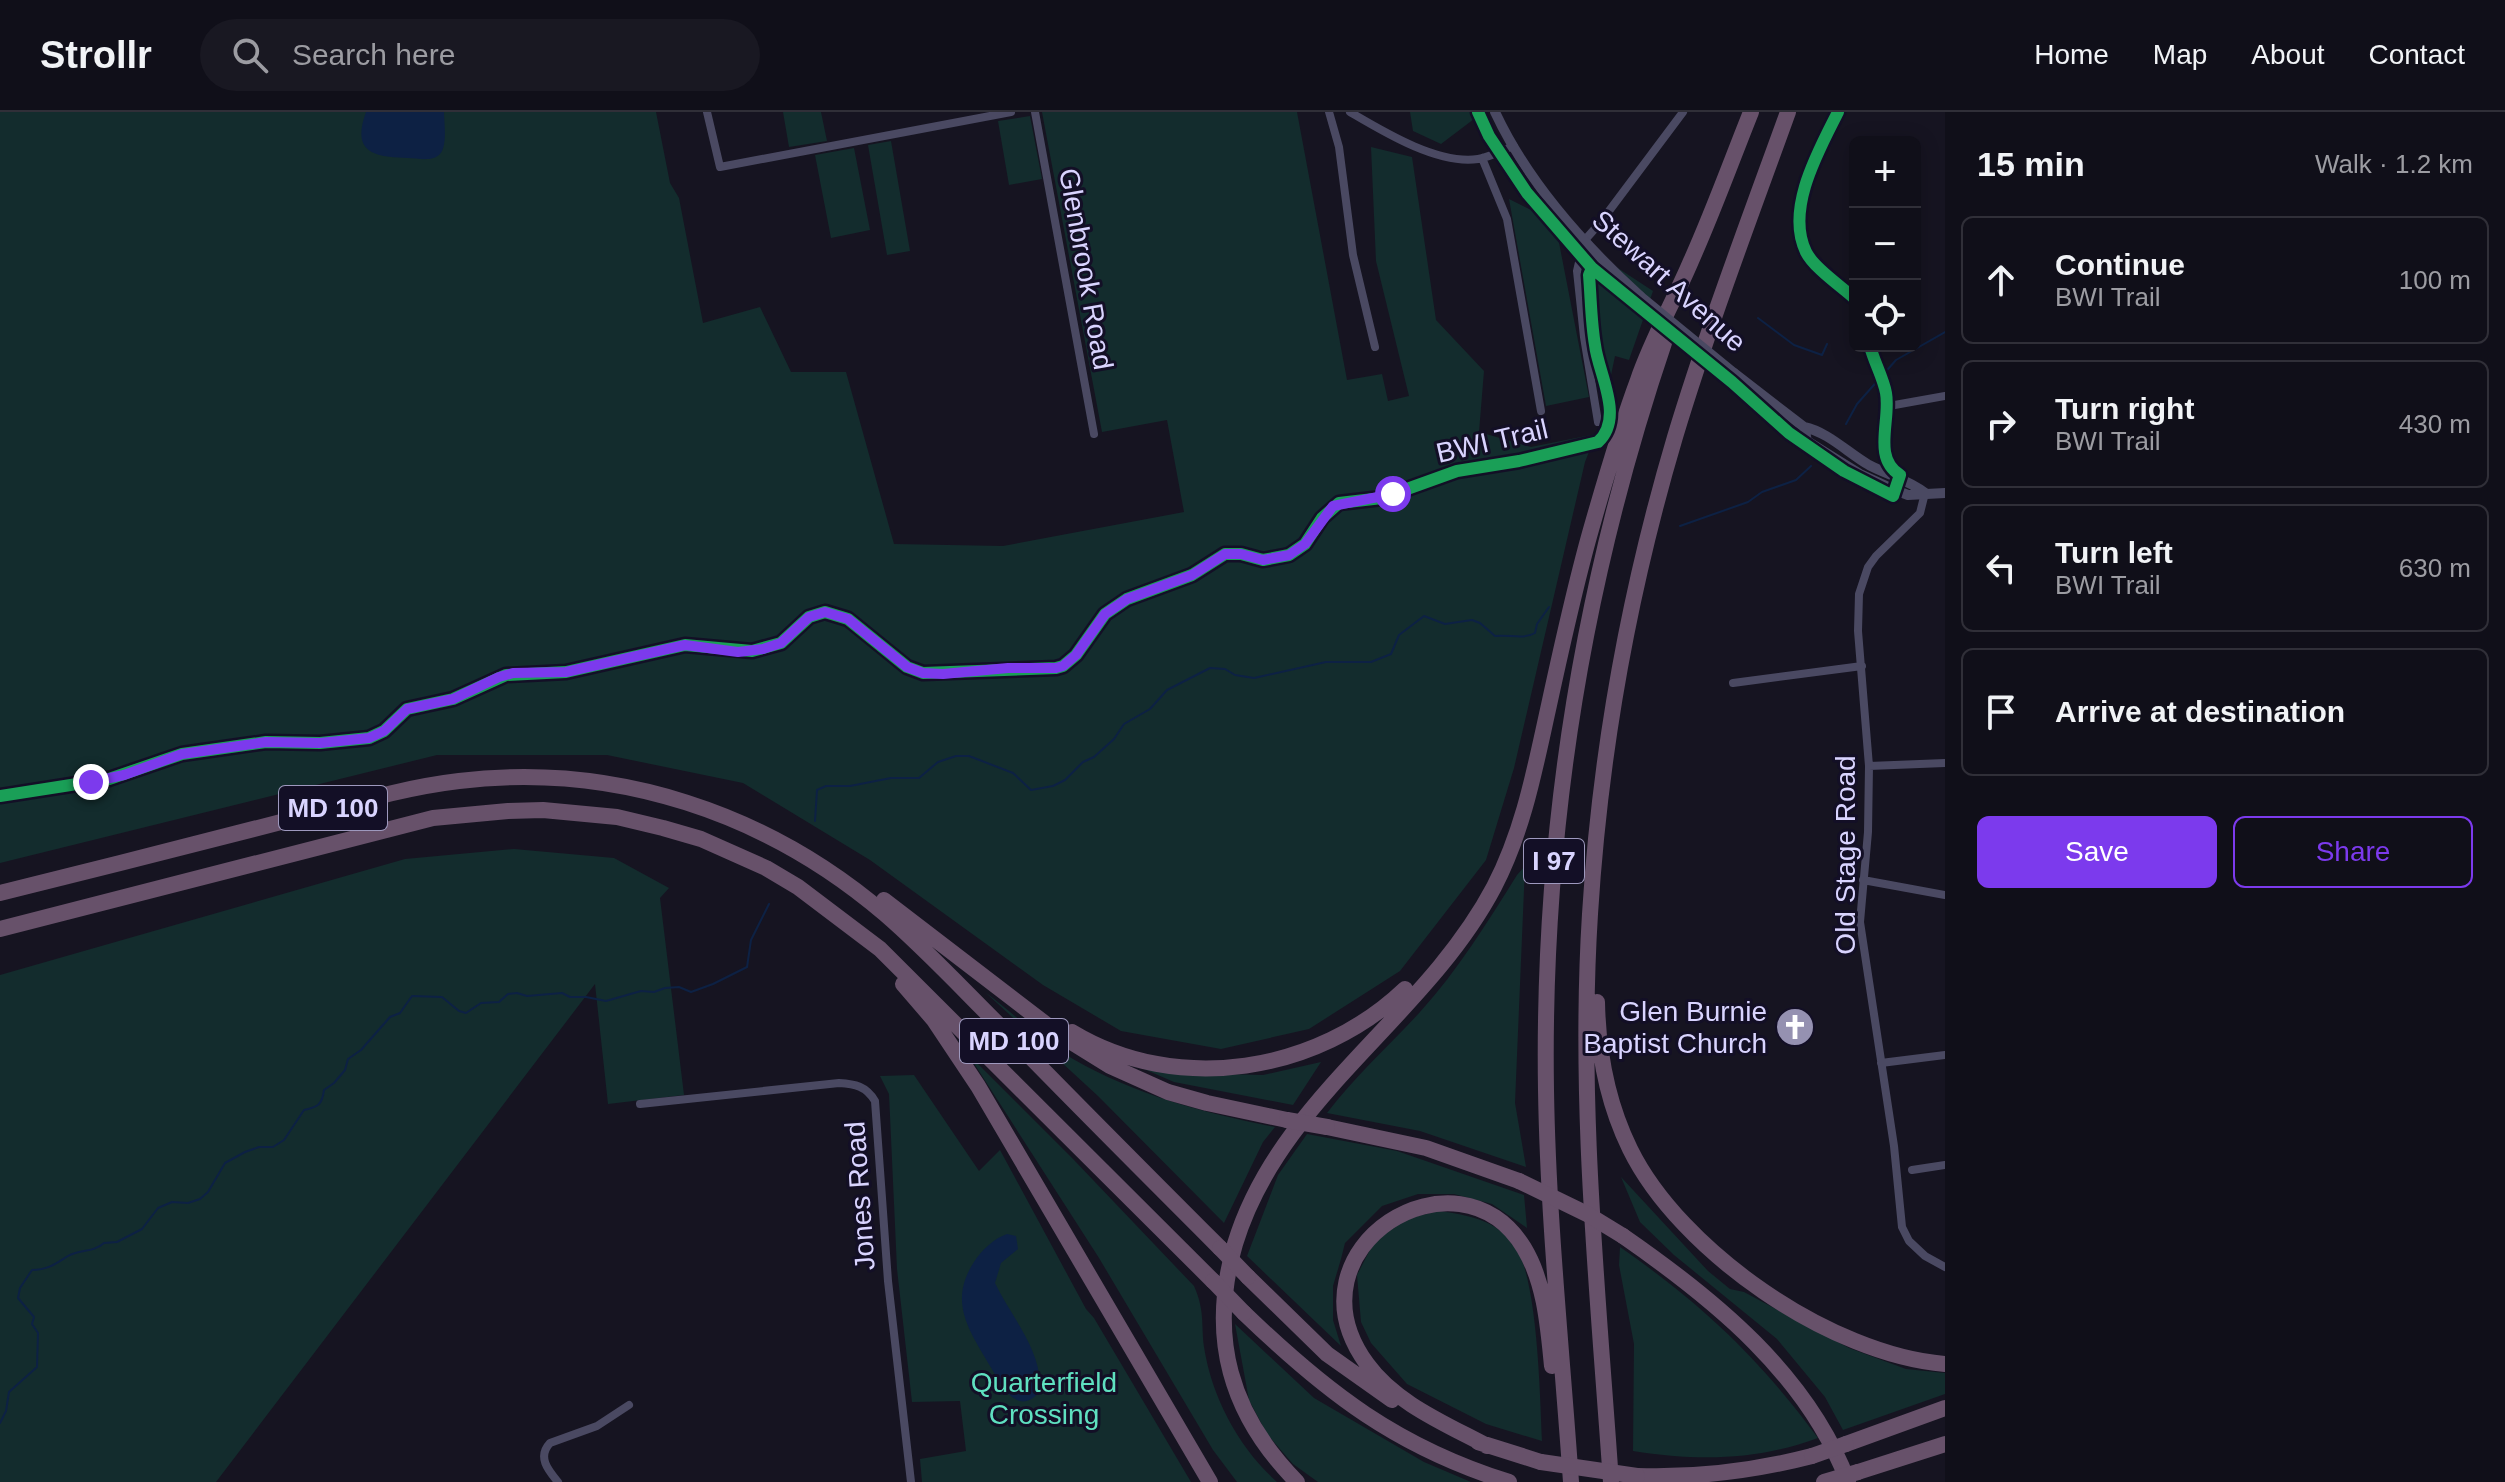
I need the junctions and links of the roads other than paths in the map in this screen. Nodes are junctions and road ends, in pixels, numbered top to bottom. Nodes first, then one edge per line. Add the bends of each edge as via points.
1 (707, 112) edge
2 (1011, 112) edge
3 (1035, 112) edge
4 (1329, 112) edge
5 (1350, 112) edge
6 (1495, 112) edge
7 (1683, 112) edge
8 (1748, 112) edge
9 (1788, 112) edge
10 (1795, 112) edge
11 (1514, 146) junction
12 (1482, 158) junction
13 (1765, 176) junction
14 (1584, 241) junction
15 (1693, 258) junction
16 (1375, 347) dead end
17 (1945, 396) edge
18 (1889, 406) dead end
19 (1541, 411) dead end
20 (1598, 422) dead end
21 (1094, 434) dead end
22 (1925, 493) junction
23 (1945, 493) edge
24 (1862, 666) junction
25 (1733, 683) dead end
26 (1945, 763) edge
27 (1869, 766) junction
28 (749, 825) junction
29 (1594, 866) junction
30 (1863, 880) junction
31 (0, 893) edge
32 (1945, 895) edge
33 (1475, 921) junction
34 (848, 927) junction
35 (0, 929) edge
36 (997, 987) junction
37 (1945, 1055) edge
38 (1881, 1063) junction
39 (640, 1104) dead end
40 (1945, 1165) edge
41 (1912, 1170) dead end
42 (1945, 1267) edge
43 (1142, 1363) junction
44 (1945, 1364) edge
45 (629, 1405) dead end
46 (1945, 1408) edge
47 (1945, 1444) edge
48 (1487, 1446) junction
49 (1853, 1477) edge
50 (558, 1482) edge
51 (911, 1482) edge
52 (1210, 1482) edge
53 (1223, 1482) edge
54 (1297, 1482) edge
55 (1509, 1482) edge
56 (1568, 1482) edge
57 (1614, 1482) edge
58 (1824, 1482) edge
59 (1834, 1482) edge

1 - 2 street via 720,167
3 - 21 street, Glenbrook Road
4 - 16 street
5 - 12 street via 1435,154
6 - 11 street, Stewart Avenue
7 - 14 street
8 - 15 highway, I 97
9 - 13 highway, I 97
10 - 13 highway
11 - 12 street
11 - 14 street, Stewart Avenue
12 - 19 street via 1507,219
13 - 29 highway, I 97 via 1658,495 1622,661
14 - 20 street via 1577,271
14 - 22 street, Stewart Avenue, bridge via 1640,296 1804,427 1807,441 1867,478 1908,495
15 - 33 highway via 1638,378 1578,581 1526,808
15 - 56 highway, I 97 via 1637,422 1608,531 1581,654 1561,792 1550,910 1546,1089
17 - 18 street
22 - 23 street, Stewart Avenue
22 - 24 street, Old Stage Road via 1920,513 1876,556 1862,579
24 - 25 street
24 - 27 street, Old Stage Road
26 - 27 street
27 - 30 street, Old Stage Road
28 - 31 highway, MD 100 via 671,797 587,781 464,780 392,793
28 - 36 highway via 811,851 855,878
28 - 48 highway, MD 100, bridge via 809,857 886,914 1305,1333 1417,1415
29 - 44 highway via 1602,1065 1630,1150 1660,1198 1728,1264 1790,1308 1881,1351
29 - 57 highway, I 97 via 1587,1091
30 - 32 street
30 - 38 street, Old Stage Road via 1862,943
33 - 36 highway via 1385,1008 1354,1030 1302,1054 1242,1067 1186,1067 1130,1057 1077,1035
33 - 54 highway via 1314,1106 1263,1180 1236,1243 1223,1311 1229,1367 1253,1428
34 - 35 highway, MD 100 via 798,887 701,839 617,817 543,810 433,818
34 - 43 highway via 900,980 956,1051
34 - 55 highway, MD 100, bridge via 906,974 1316,1380 1376,1423 1441,1457
36 - 49 highway, bridge via 1060,1035 1138,1080 1207,1103 1426,1148 1519,1181 1587,1214 1719,1308 1810,1407
37 - 38 street
38 - 42 street, Old Stage Road via 1902,1227 1925,1256
39 - 51 street, Jones Road via 839,1083 860,1085 871,1094
40 - 41 street
43 - 52 highway
43 - 53 highway
45 - 50 street via 597,1426 550,1443 544,1460
46 - 48 highway, MD 100, bridge via 1812,1456 1730,1473 1637,1476 1541,1462
47 - 49 highway
48 - 56 highway via 1391,1388 1368,1366 1350,1332 1347,1279 1359,1249 1387,1221 1426,1205 1482,1212 1512,1232 1532,1264 1545,1308
49 - 58 highway, bridge
49 - 59 highway, bridge

